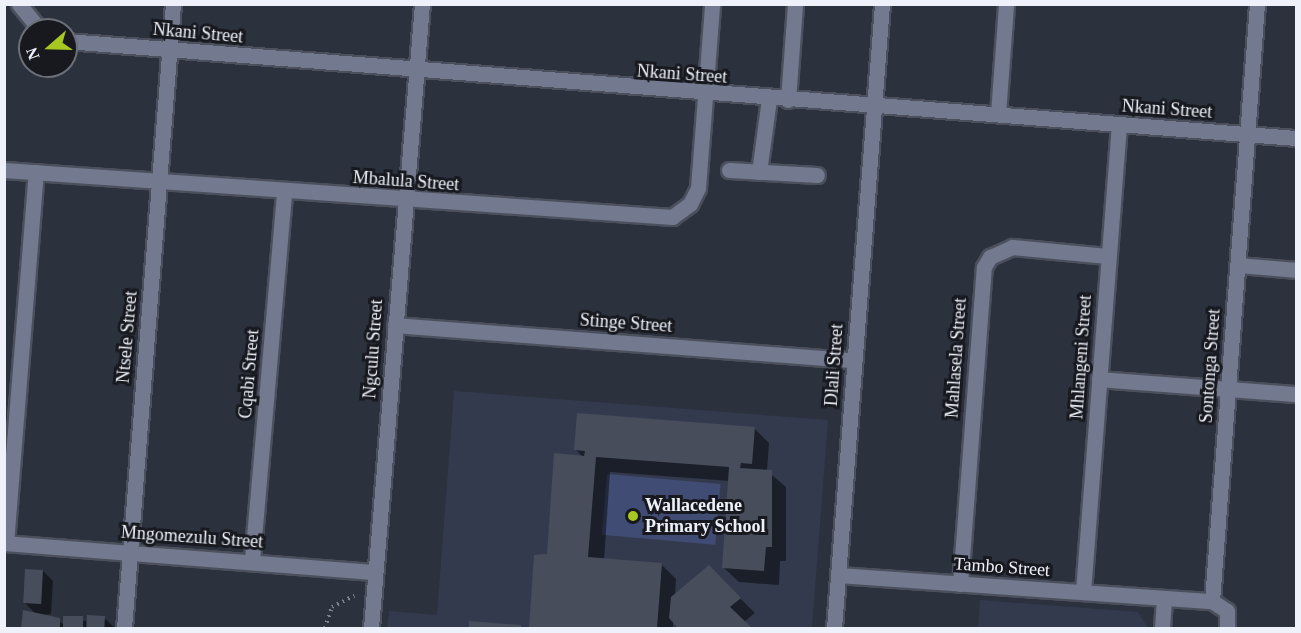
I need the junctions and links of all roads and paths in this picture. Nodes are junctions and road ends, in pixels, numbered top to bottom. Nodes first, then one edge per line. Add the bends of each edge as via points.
1 (20, 4) edge
2 (173, 4) edge
3 (422, 4) edge
4 (712, 4) edge
5 (795, 4) edge
6 (882, 4) edge
7 (1006, 4) edge
8 (1257, 4) edge
9 (31, 18) edge
10 (78, 42) edge
11 (169, 49) junction
12 (416, 73) junction
13 (706, 95) junction
14 (768, 99) junction
15 (788, 100) junction
16 (874, 105) junction
17 (998, 114) junction
18 (1119, 124) junction
19 (1247, 134) junction
20 (1296, 138) edge
21 (4, 170) edge
22 (729, 170) dead end
23 (36, 172) junction
24 (759, 172) junction
25 (817, 175) dead end
26 (159, 183) junction
27 (284, 192) junction
28 (404, 200) junction
29 (1108, 256) junction
30 (1238, 265) junction
31 (1296, 270) edge
32 (395, 324) junction
33 (854, 360) junction
34 (1100, 379) junction
35 (1228, 388) junction
36 (1296, 393) edge
37 (5, 543) edge
38 (130, 552) junction
39 (252, 560) junction
40 (375, 572) junction
41 (838, 575) junction
42 (960, 584) junction
43 (1083, 592) junction
44 (373, 598) junction
45 (1164, 598) junction
46 (1212, 602) junction
47 (124, 628) edge
48 (325, 628) edge
49 (370, 628) edge
50 (834, 628) edge
51 (1162, 628) edge
52 (1227, 628) edge

1 - 9 street
2 - 11 street, Ntsele Street
3 - 12 street, Ngculu Street
4 - 13 street, Mbalula Street
5 - 15 street
6 - 16 street, Dlali Street
7 - 17 street
8 - 19 street, Sontonga Street
10 - 11 street, Nkani Street
11 - 12 street, Nkani Street
11 - 26 street, Ntsele Street
12 - 13 street, Nkani Street
12 - 28 street, Ngculu Street
13 - 14 street, Nkani Street
13 - 28 street, Mbalula Street via 698,188 690,204 672,217
14 - 15 street, Nkani Street
14 - 24 street
15 - 16 street, Nkani Street
16 - 17 street, Nkani Street
16 - 33 street, Dlali Street
17 - 18 street, Nkani Street
18 - 19 street, Nkani Street
18 - 29 street, Mhlangeni Street
19 - 20 street, Nkani Street
19 - 30 street, Sontonga Street
21 - 23 street, Mbalula Street
22 - 24 street
23 - 26 street, Mbalula Street
23 - 37 street
24 - 25 street
26 - 27 street, Mbalula Street
26 - 38 street, Ntsele Street
27 - 28 street, Mbalula Street
27 - 39 street, Cqabi Street
28 - 32 street, Ngculu Street
29 - 34 street, Mhlangeni Street
29 - 42 street, Mahlasela Street via 1012,247 990,256 984,267
30 - 31 street
30 - 35 street, Sontonga Street
32 - 33 street, Stinge Street
32 - 40 street, Ngculu Street
33 - 41 street, Dlali Street
34 - 35 street
34 - 43 street, Mhlangeni Street
35 - 36 street
35 - 46 street, Sontonga Street
37 - 38 street, Mngomezulu Street
38 - 39 street, Mngomezulu Street
38 - 47 street, Ntsele Street
39 - 40 street, Mngomezulu Street
40 - 44 street, Ngculu Street
41 - 42 street, Tambo Street
41 - 50 street, Dlali Street
42 - 43 street, Tambo Street
43 - 45 street, Tambo Street
44 - 48 path via 363,591 332,607
44 - 49 street, Ngculu Street
45 - 46 street, Tambo Street
45 - 51 street
46 - 52 street via 1227,611

